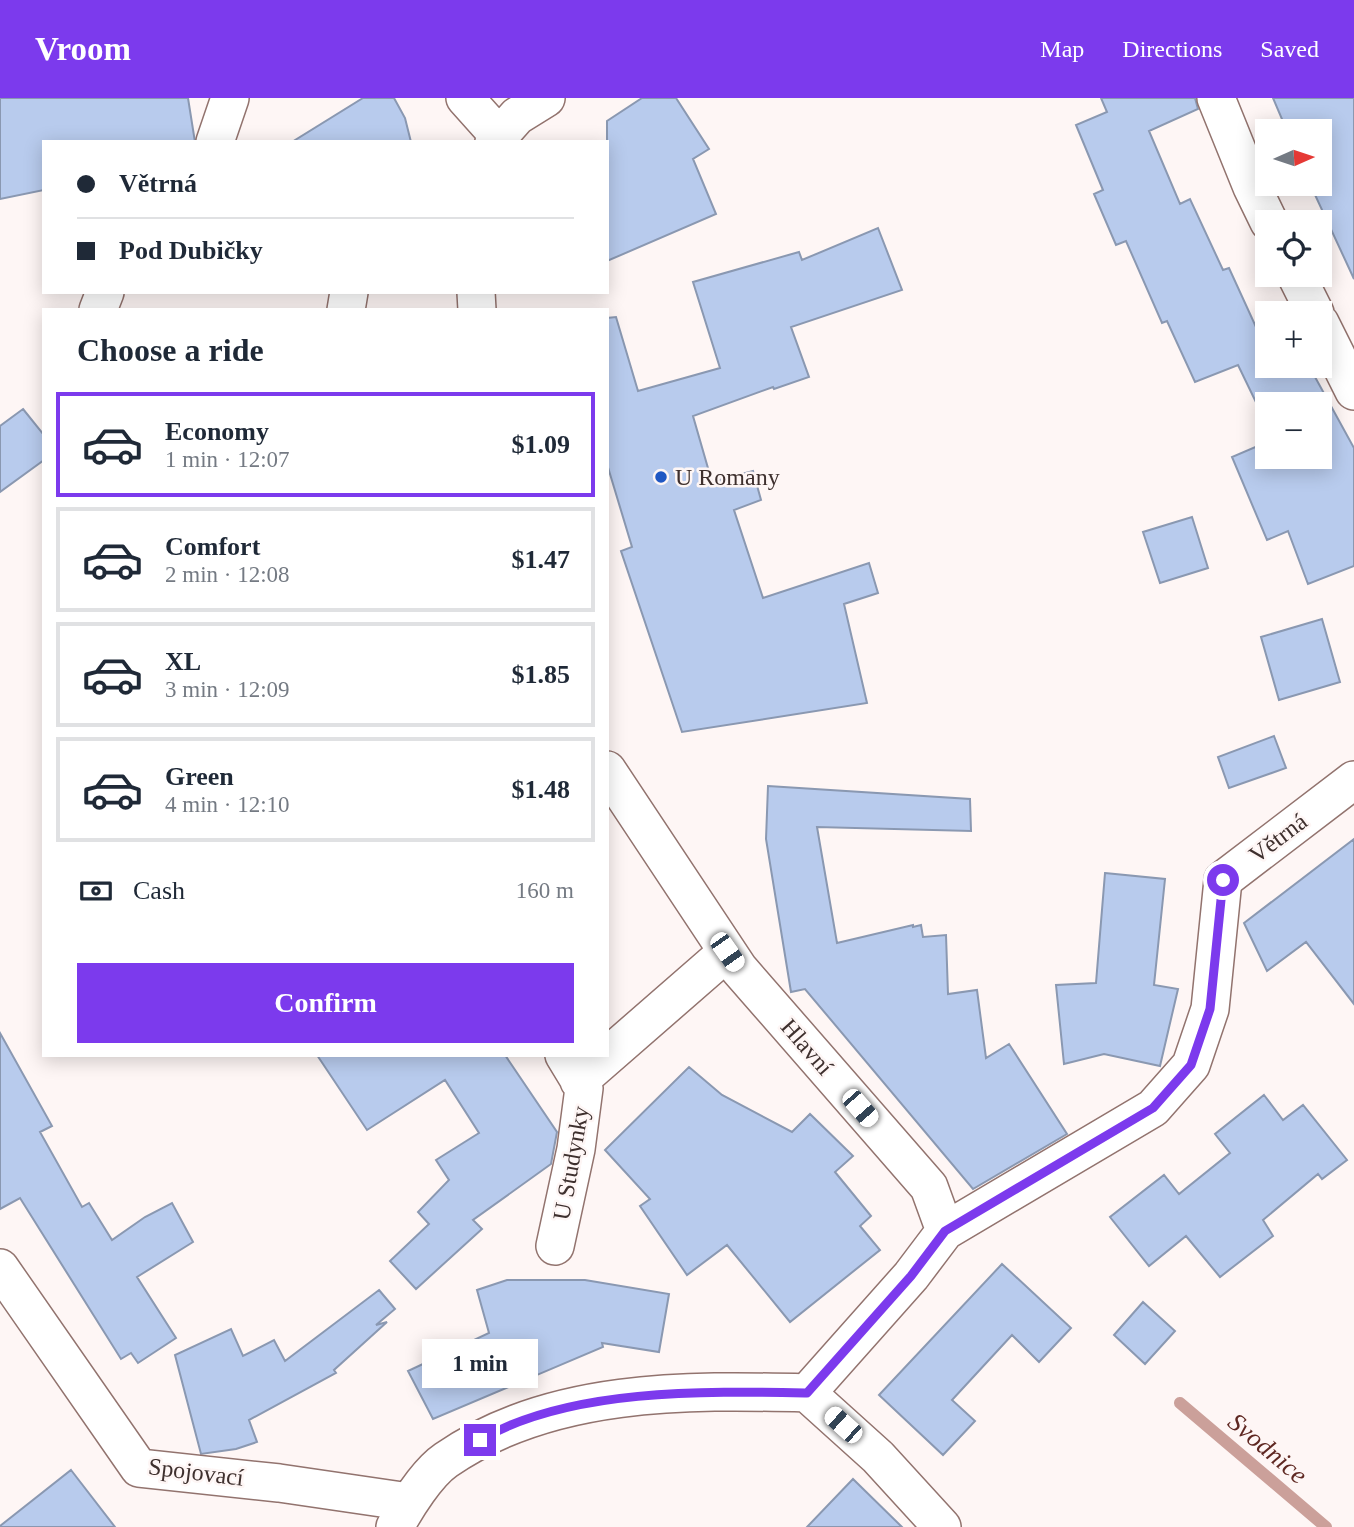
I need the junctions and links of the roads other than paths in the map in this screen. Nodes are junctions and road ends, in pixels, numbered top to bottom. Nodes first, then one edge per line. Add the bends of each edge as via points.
1 (230, 98) edge
2 (465, 98) edge
3 (546, 98) edge
4 (1216, 98) edge
5 (496, 139) edge
6 (216, 140) edge
7 (1263, 210) edge
8 (1332, 347) edge
9 (1354, 391) edge
10 (609, 773) edge
11 (1354, 780) edge
12 (727, 952) junction
13 (609, 1040) edge
14 (586, 1057) edge
15 (571, 1068) edge
16 (945, 1231) junction
17 (555, 1246) dead end
18 (0, 1268) edge
19 (807, 1393) junction
20 (402, 1515) edge
21 (942, 1527) edge

1 - 6 street
2 - 5 street
3 - 5 street via 517,116
4 - 7 street
8 - 9 street
10 - 12 street, Hlavní
11 - 16 street, Větrná via 1223,880 1210,1009 1191,1065 1153,1108
12 - 13 street, U Studynky
12 - 16 street, Hlavní via 929,1187
14 - 15 street, U Studynky
15 - 17 street, U Studynky via 584,1088
16 - 19 street
18 - 20 street, Spojovací via 139,1468 279,1483
19 - 20 street via 727,1391 574,1405 497,1430 444,1461
19 - 21 street via 878,1457

